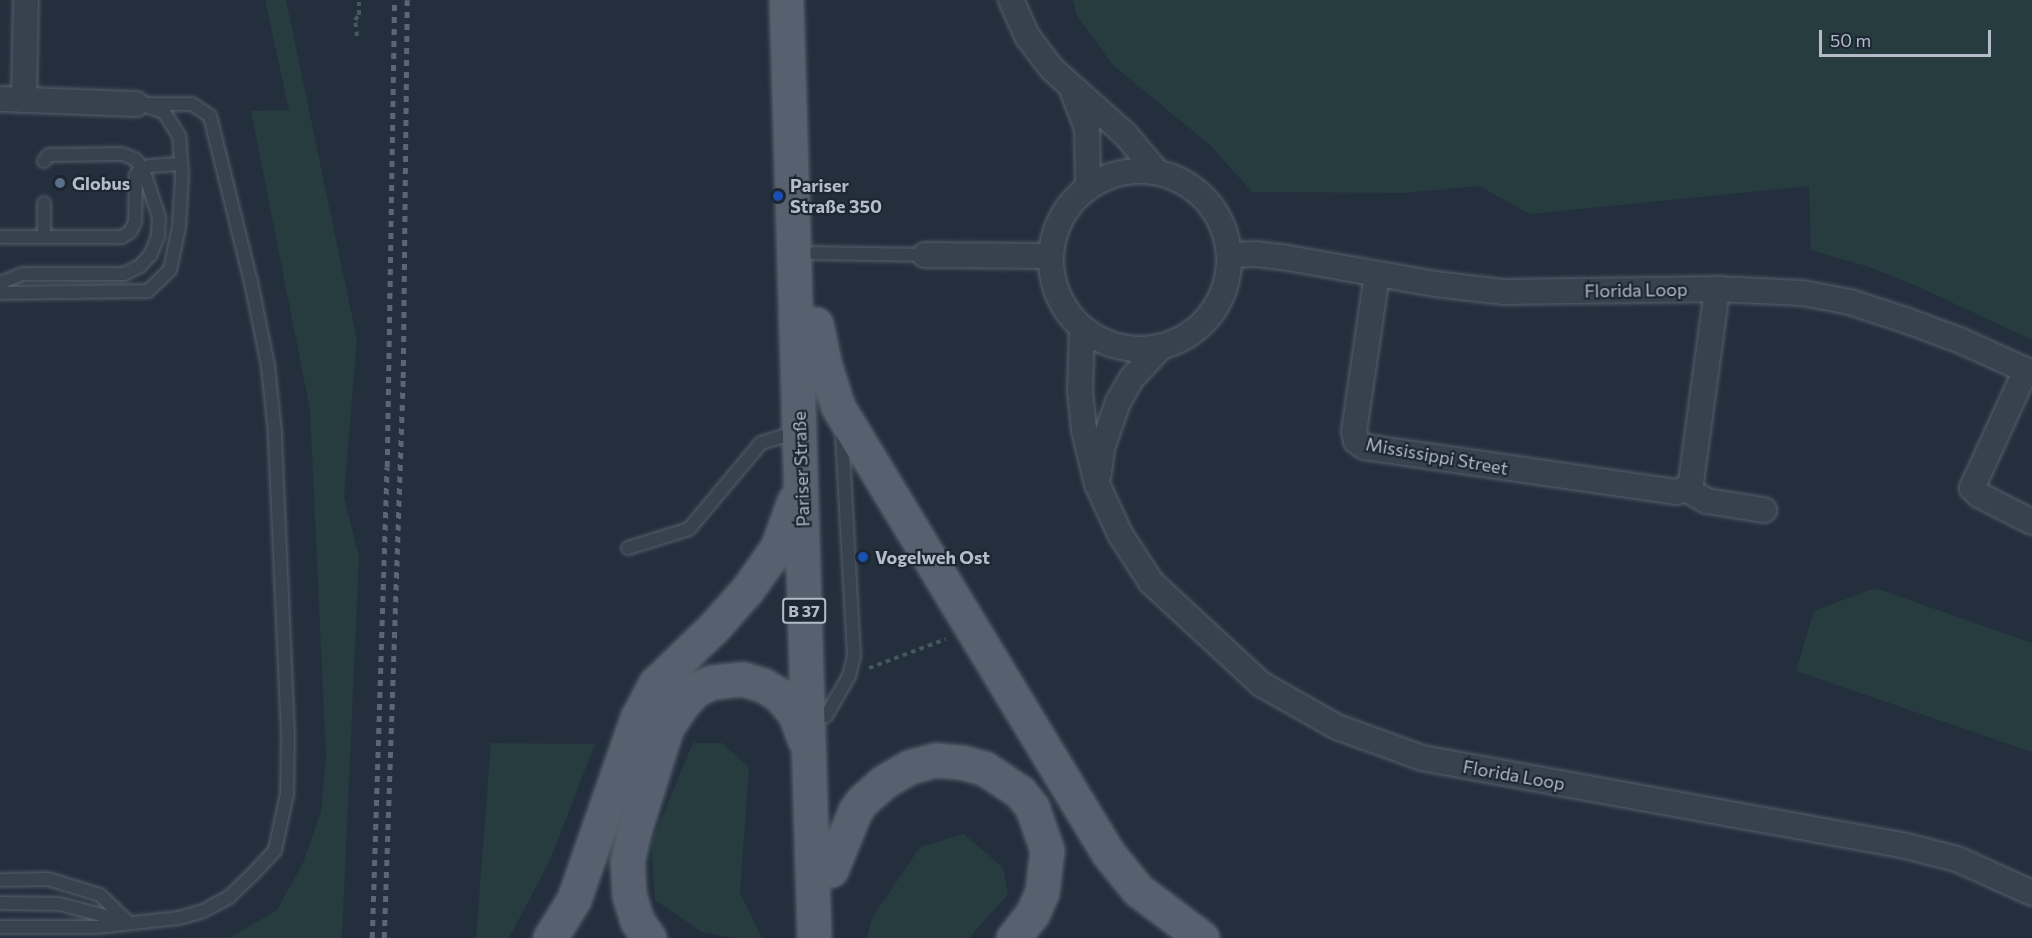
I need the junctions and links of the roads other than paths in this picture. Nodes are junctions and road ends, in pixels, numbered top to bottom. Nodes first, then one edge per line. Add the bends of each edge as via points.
1 (26, 0) edge
2 (786, 0) edge
3 (808, 0) edge
4 (1011, 0) edge
5 (1071, 87) junction
6 (0, 99) edge
7 (24, 100) junction
8 (136, 104) junction
9 (44, 161) dead end
10 (181, 164) junction
11 (143, 169) junction
12 (1157, 172) junction
13 (1088, 187) junction
14 (44, 203) dead end
15 (0, 237) edge
16 (44, 237) junction
17 (814, 254) junction
18 (925, 255) joint
19 (1229, 255) junction
20 (1050, 256) junction
21 (1377, 274) junction
22 (0, 284) edge
23 (1717, 289) junction
24 (0, 292) edge
25 (816, 324) junction
26 (1082, 328) junction
27 (1161, 347) junction
28 (2029, 371) edge
29 (838, 407) junction
30 (800, 431) junction
31 (801, 467) junction
32 (1097, 484) junction
33 (1686, 489) junction
34 (1764, 510) dead end
35 (2032, 522) edge
36 (628, 548) dead end
37 (826, 716) junction
38 (808, 756) junction
39 (831, 870) junction
40 (0, 880) edge
41 (2032, 893) edge
42 (0, 903) edge
43 (128, 922) junction
44 (0, 927) edge
45 (550, 938) edge
46 (649, 938) edge
47 (814, 938) edge
48 (832, 938) edge
49 (1013, 938) edge
50 (1202, 938) edge

1 - 7 street
2 - 30 main road, Pariser Straße / B 37
3 - 17 main road, Pariser Straße / B 37
4 - 5 street via 1027,36
5 - 12 street via 1125,134
5 - 13 street via 1087,128
6 - 7 street
7 - 8 street
8 - 10 lane via 164,112 179,136
8 - 43 lane via 192,104 210,116 218,139 268,366 275,433 288,747 287,794 275,850 252,876 229,897 203,911 179,918
9 - 11 lane via 50,155 122,154 135,159
10 - 11 lane
10 - 24 lane via 179,227 170,270 148,291
11 - 16 lane via 136,174 135,222 130,232 122,237
11 - 22 lane via 159,217 158,237 151,254 140,266 124,274 22,274
12 - 13 street via 1121,172
12 - 19 street via 1180,180 1215,211 1225,232
13 - 20 street via 1061,217
14 - 16 lane
15 - 16 lane
17 - 18 lane
17 - 25 main road, Pariser Straße / B 37
18 - 20 street
19 - 21 street, Florida Loop via 1282,256
19 - 27 street via 1222,296 1211,313 1180,340
20 - 26 street via 1058,296
21 - 23 street, Florida Loop via 1503,292
21 - 33 street, Mississippi Street via 1354,431 1356,441 1365,447 1676,492
23 - 28 street, Florida Loop via 1802,293 1850,302 1959,340
23 - 33 street via 1691,482
25 - 29 main road
25 - 37 main road, Pariser Straße / B 37
26 - 27 street via 1106,343 1133,349
26 - 32 street, Florida Loop via 1080,391 1084,430
27 - 32 street via 1132,378 1118,402 1102,448
28 - 35 street via 1972,488
29 - 37 lane via 854,656 849,676
29 - 50 main road via 1108,853 1138,890
30 - 31 main road, Pariser Straße / B 37
30 - 36 lane via 761,443 689,530
31 - 38 main road, Pariser Straße / B 37
31 - 45 main road via 789,520 777,548 716,626 656,683 637,718 574,899
32 - 41 street, Florida Loop via 1120,534 1151,582 1261,684 1337,727 1422,758 1902,845 1957,859
33 - 34 street, Mississippi Street via 1707,501
37 - 39 main road, Pariser Straße / B 37
38 - 46 main road via 795,714 764,685 743,679 712,682 694,691 681,705 666,729 627,861 629,895 637,921
38 - 47 main road, Pariser Straße / B 37
39 - 48 main road, Pariser Straße / B 37
39 - 49 main road via 855,811 885,781 909,767 936,760 984,768 1020,792 1032,807 1047,850 1042,892 1032,914
40 - 43 lane via 48,879 100,895
42 - 43 lane via 60,904
43 - 44 lane via 97,927

